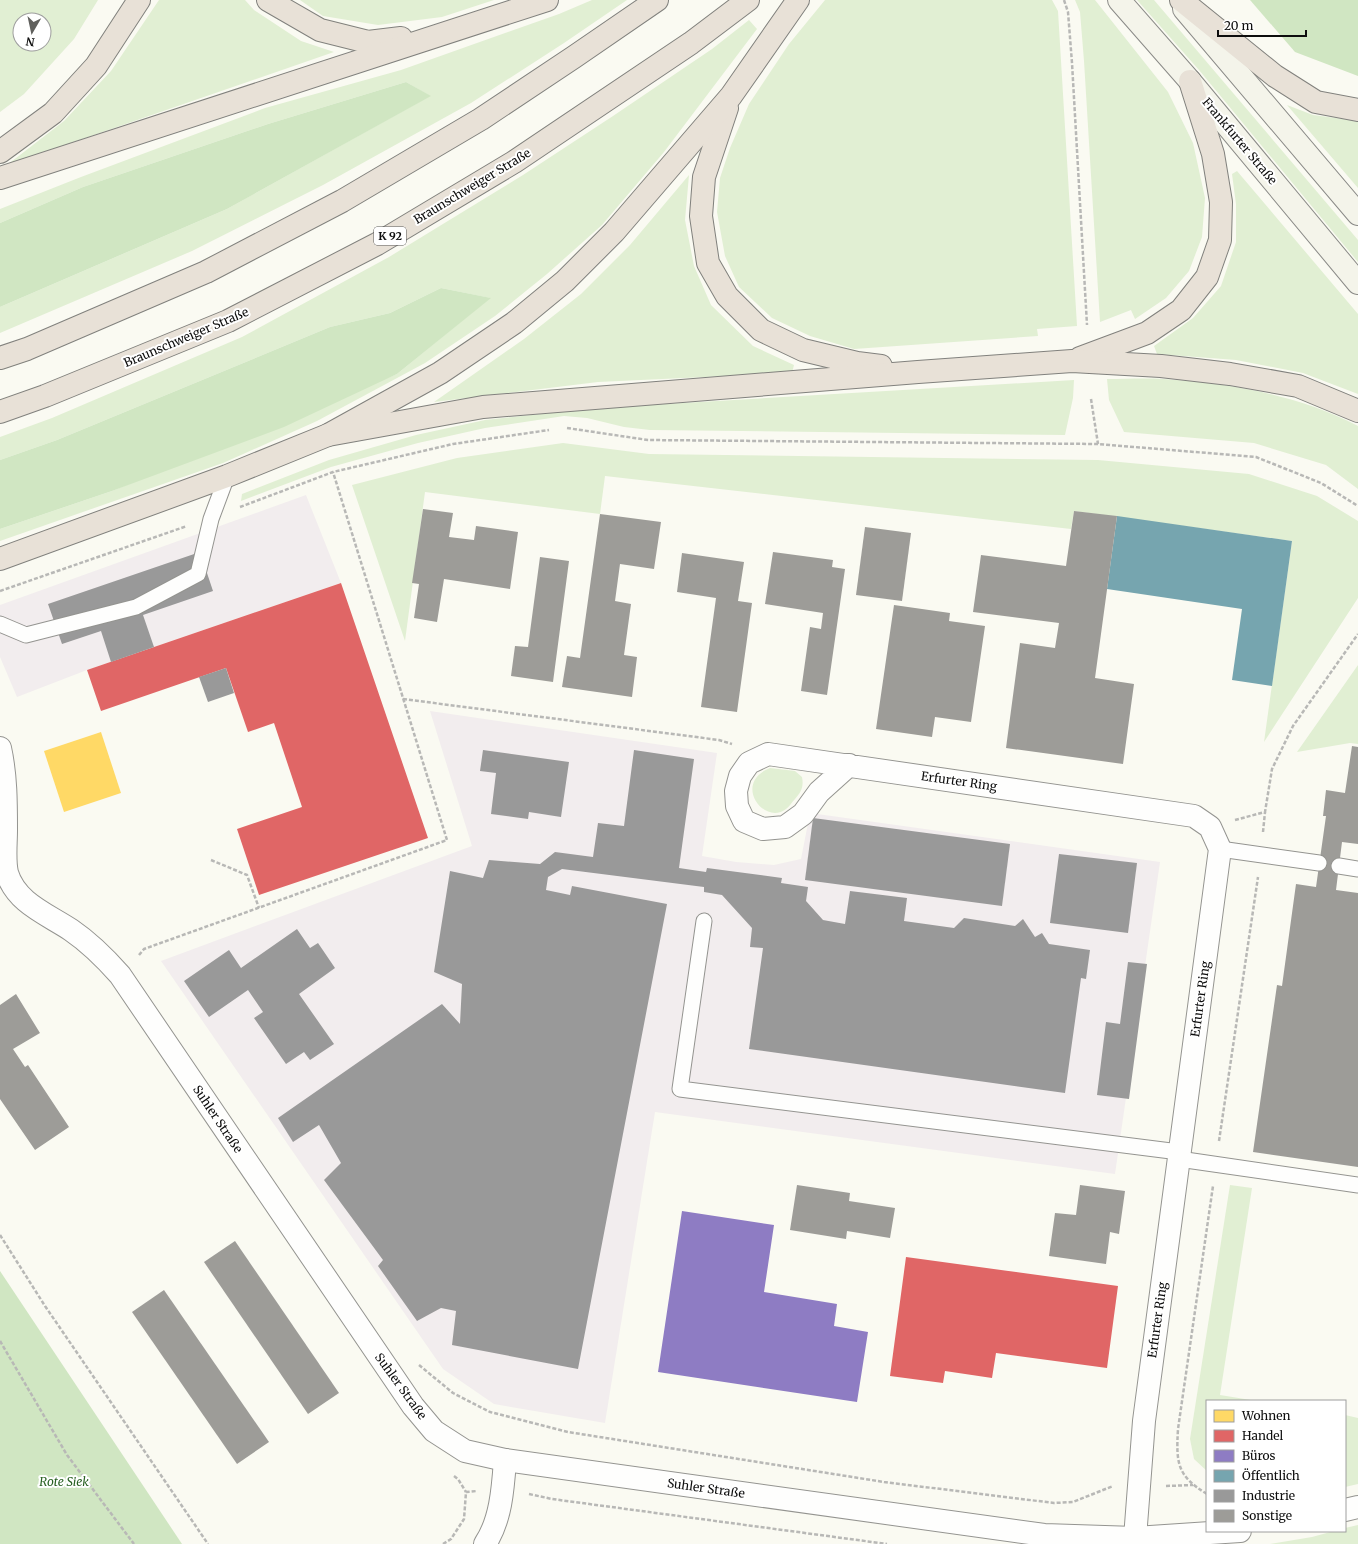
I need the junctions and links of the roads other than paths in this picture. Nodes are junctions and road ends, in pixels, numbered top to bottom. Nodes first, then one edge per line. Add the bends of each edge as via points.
1 (139, 0) edge
2 (268, 0) edge
3 (547, 0) edge
4 (656, 0) edge
5 (748, 0) edge
6 (798, 0) edge
7 (1119, 0) edge
8 (1176, 0) edge
9 (1180, 0) edge
10 (446, 33) junction
11 (1190, 81) junction
12 (731, 96) junction
13 (1358, 110) edge
14 (0, 152) edge
15 (0, 178) edge
16 (1358, 214) edge
17 (1358, 283) edge
18 (0, 358) edge
19 (1072, 361) junction
20 (918, 372) junction
21 (1358, 411) edge
22 (0, 412) edge
23 (328, 435) junction
24 (227, 476) junction
25 (0, 559) edge
26 (0, 624) edge
27 (0, 748) edge
28 (849, 765) junction
29 (1220, 849) junction
30 (1320, 863) dead end
31 (1339, 866) dead end
32 (1358, 869) edge
33 (6, 891) edge
34 (704, 921) dead end
35 (1179, 1155) junction
36 (1358, 1185) edge
37 (505, 1460) junction
38 (1358, 1507) edge
39 (1346, 1510) edge
40 (1225, 1532) edge
41 (1135, 1538) junction
42 (1044, 1539) edge
43 (485, 1544) edge

1 - 14 highway via 96,66 53,113
2 - 10 highway via 320,30 368,42
3 - 10 highway
4 - 18 highway via 482,119 342,202 206,272 34,346
5 - 22 highway, Braunschweiger Straße / K 92 via 691,43 514,162 377,244 228,321
6 - 12 highway
7 - 11 street, Frankfurter Straße
8 - 16 street
9 - 13 highway via 1275,76 1316,102
10 - 15 highway
11 - 17 street, Frankfurter Straße
11 - 19 highway via 1213,154 1221,202 1220,240 1207,277 1181,310 1147,333
12 - 20 highway via 704,177 701,216 708,263 726,296 761,330 803,350
12 - 23 highway via 614,232 565,281 514,323 440,373
19 - 20 highway
19 - 21 highway via 1161,366 1230,374 1298,386
20 - 23 highway via 483,407
23 - 24 highway
24 - 25 highway
24 - 26 lane via 211,519 198,574 136,607 26,635
27 - 33 street, Suhler Straße via 6,796
28 - 28 street, Erfurter Ring via 768,754 749,762 740,776 736,791 737,806 744,821 764,828 785,827 803,814 818,792
28 - 29 street, Erfurter Ring via 1194,816 1210,827
29 - 30 lane
29 - 35 street, Erfurter Ring
31 - 32 lane
33 - 37 street, Suhler Straße via 24,900 102,953 120,975 413,1406 434,1431 465,1451
34 - 35 lane via 680,1088
35 - 36 lane
35 - 41 street, Erfurter Ring via 1144,1421
37 - 42 street, Suhler Straße
37 - 43 street via 503,1488 492,1533
38 - 39 street
40 - 41 street, Suhler Straße
41 - 42 street, Suhler Straße

